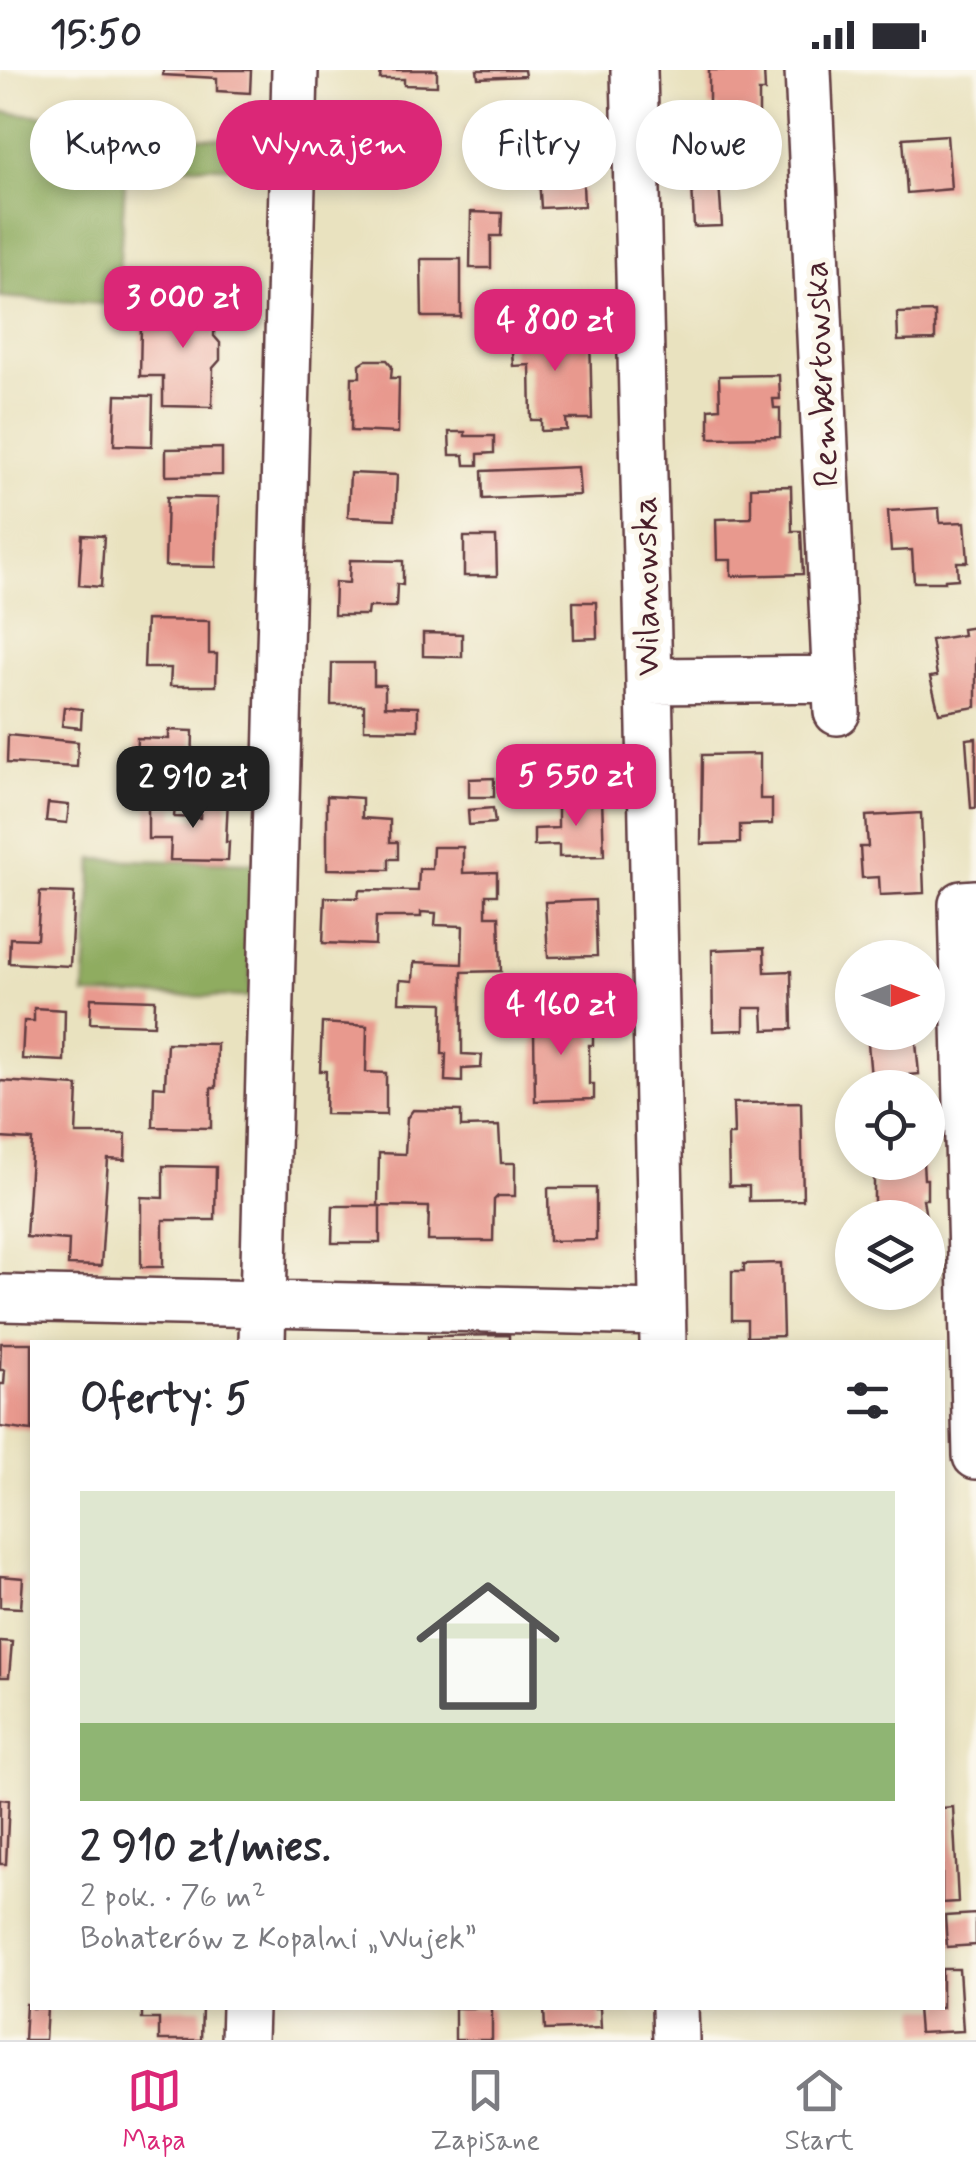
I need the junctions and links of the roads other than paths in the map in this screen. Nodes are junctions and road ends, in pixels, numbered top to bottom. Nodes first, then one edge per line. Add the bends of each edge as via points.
1 (294, 70) edge
2 (634, 70) edge
3 (808, 70) edge
4 (649, 681) junction
5 (976, 903) edge
6 (0, 1298) edge
7 (262, 1324) edge
8 (662, 1328) edge
9 (976, 1456) edge
10 (245, 2010) edge
11 (675, 2010) edge
12 (244, 2040) edge
13 (676, 2040) edge

1 - 7 street
2 - 4 street, Wilanowska
3 - 4 street, Rembertowska via 836,696
4 - 8 street, Wilanowska
5 - 9 street via 962,904
6 - 7 street
7 - 8 street
10 - 12 street
11 - 13 street

